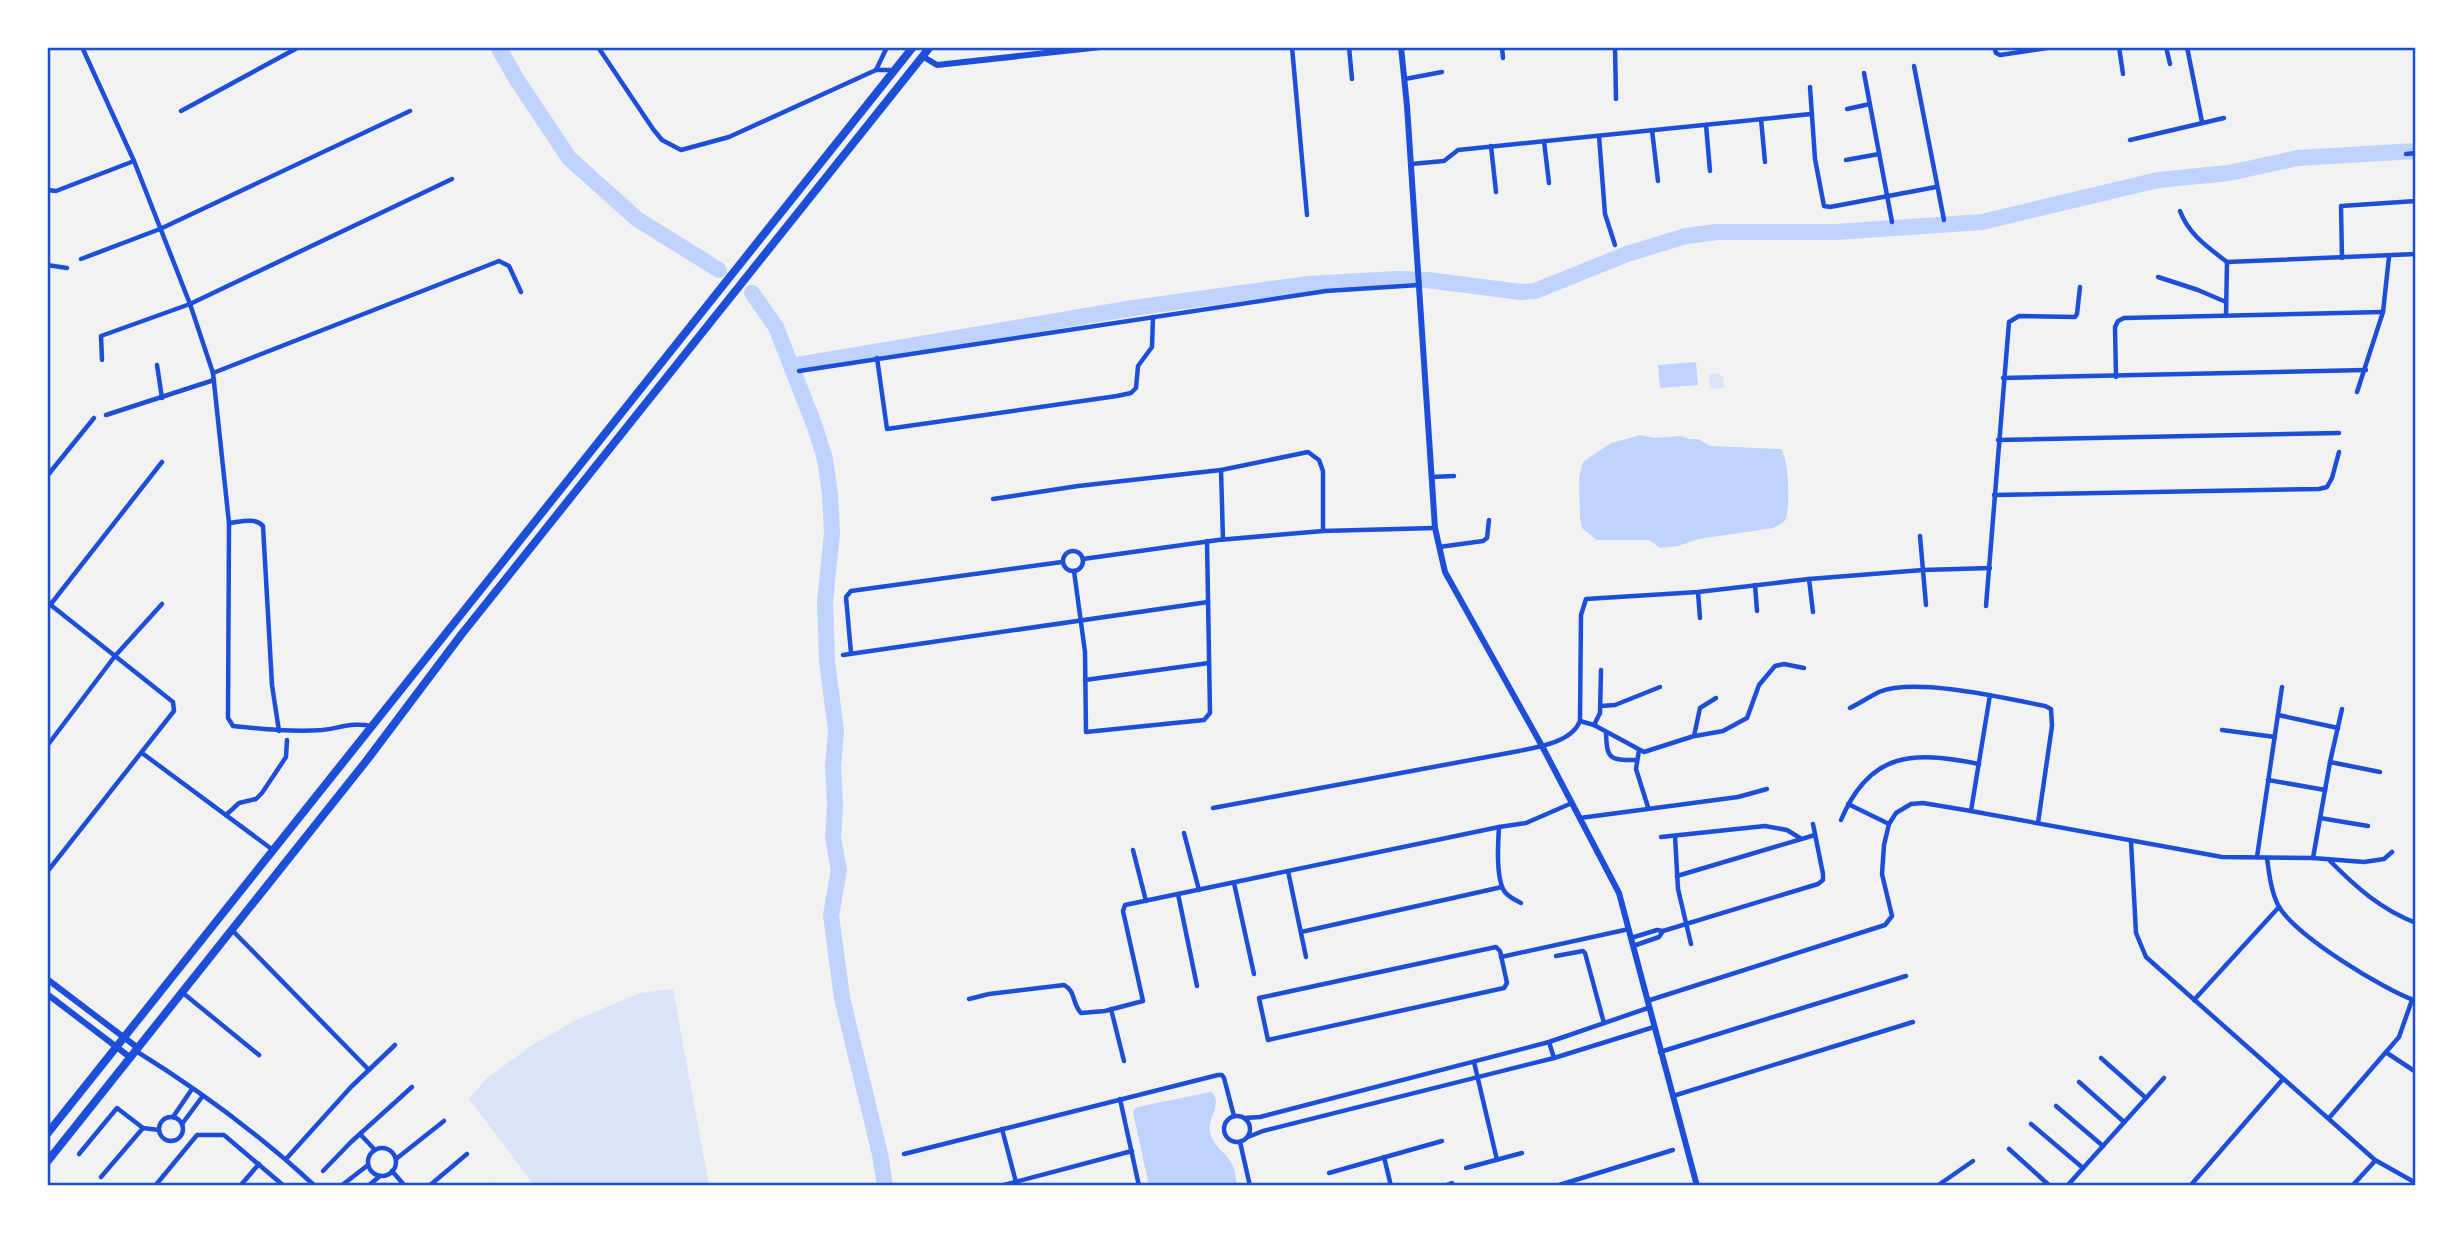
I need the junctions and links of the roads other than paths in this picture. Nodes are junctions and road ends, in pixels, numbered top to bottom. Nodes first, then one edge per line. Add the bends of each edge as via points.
1 (82, 47) edge
2 (299, 47) edge
3 (598, 47) edge
4 (887, 47) edge
5 (913, 47) edge
6 (930, 47) edge
7 (1101, 47) edge
8 (1292, 47) edge
9 (1349, 47) edge
10 (1401, 47) edge
11 (1503, 47) edge
12 (1615, 47) edge
13 (1994, 47) edge
14 (2054, 47) edge
15 (2119, 47) edge
16 (2166, 47) edge
17 (2187, 47) edge
18 (922, 56) junction
19 (1503, 58) dead end
20 (2170, 64) dead end
21 (1914, 66) dead end
22 (895, 69) junction
23 (876, 70) junction
24 (1442, 72) dead end
25 (1864, 73) dead end
26 (2123, 74) dead end
27 (1352, 79) dead end
28 (1405, 79) junction
29 (1810, 87) dead end
30 (1616, 99) dead end
31 (1870, 104) junction
32 (1847, 109) dead end
33 (181, 111) dead end
34 (410, 111) dead end
35 (1811, 114) junction
36 (2224, 118) dead end
37 (1761, 119) junction
38 (2202, 122) junction
39 (1706, 125) junction
40 (1652, 130) junction
41 (1599, 135) junction
42 (2130, 140) dead end
43 (1544, 141) junction
44 (1491, 146) junction
45 (1879, 153) junction
46 (2416, 153) edge
47 (2406, 154) dead end
48 (1846, 160) dead end
49 (134, 161) junction
50 (1765, 162) dead end
51 (1411, 164) junction
52 (1710, 171) dead end
53 (452, 179) dead end
54 (1658, 181) dead end
55 (1549, 183) dead end
56 (1936, 187) junction
57 (47, 190) edge
58 (1496, 192) dead end
59 (1887, 195) junction
60 (2416, 201) edge
61 (2180, 211) dead end
62 (1307, 215) dead end
63 (1944, 220) dead end
64 (1892, 222) dead end
65 (160, 229) junction
66 (1615, 245) dead end
67 (2416, 254) edge
68 (2389, 257) junction
69 (2342, 258) junction
70 (81, 259) dead end
71 (2227, 262) junction
72 (47, 265) edge
73 (67, 268) dead end
74 (2158, 277) dead end
75 (1419, 282) junction
76 (2080, 287) dead end
77 (521, 292) dead end
78 (2226, 302) junction
79 (190, 304) junction
80 (2383, 312) junction
81 (2226, 316) junction
82 (1153, 317) junction
83 (877, 358) junction
84 (102, 360) dead end
85 (158, 365) dead end
86 (799, 370) dead end
87 (2366, 370) junction
88 (214, 373) junction
89 (2116, 377) junction
90 (2004, 378) junction
91 (214, 380) junction
92 (2357, 392) dead end
93 (162, 398) junction
94 (106, 415) dead end
95 (94, 418) dead end
96 (2339, 433) dead end
97 (1998, 440) junction
98 (2339, 452) dead end
99 (162, 463) dead end
100 (1221, 470) junction
101 (47, 476) edge
102 (1454, 476) dead end
103 (1432, 477) junction
104 (1994, 495) junction
105 (993, 499) dead end
106 (1489, 520) dead end
107 (229, 523) junction
108 (1435, 528) junction
109 (1323, 531) junction
110 (1920, 536) dead end
111 (1223, 539) junction
112 (1207, 541) junction
113 (1439, 547) junction
114 (1083, 559) junction
115 (1062, 562) junction
116 (1990, 568) junction
117 (1923, 570) junction
118 (1074, 571) junction
119 (1809, 579) junction
120 (1755, 585) junction
121 (1698, 592) junction
122 (1208, 602) junction
123 (162, 604) dead end
124 (48, 605) edge
125 (1926, 605) dead end
126 (1986, 606) dead end
127 (1757, 611) dead end
128 (1813, 612) dead end
129 (1700, 618) dead end
130 (1081, 622) junction
131 (452, 626) junction
132 (461, 635) junction
133 (851, 653) junction
134 (844, 655) dead end
135 (115, 656) junction
136 (1209, 663) junction
137 (1804, 668) dead end
138 (1601, 670) dead end
139 (1085, 680) junction
140 (1660, 687) dead end
141 (2282, 687) dead end
142 (1990, 695) junction
143 (1716, 698) dead end
144 (1601, 706) junction
145 (1850, 708) dead end
146 (2342, 709) dead end
147 (2278, 715) junction
148 (1580, 721) junction
149 (1594, 725) junction
150 (372, 727) junction
151 (2338, 728) junction
152 (2222, 730) dead end
153 (279, 731) junction
154 (1606, 732) junction
155 (1695, 736) junction
156 (2275, 737) junction
157 (287, 740) dead end
158 (47, 746) edge
159 (1542, 746) junction
160 (1639, 750) junction
161 (142, 753) junction
162 (1636, 760) junction
163 (2330, 762) junction
164 (1979, 764) junction
165 (2380, 772) dead end
166 (2268, 780) junction
167 (1767, 789) dead end
168 (2325, 790) junction
169 (1572, 803) junction
170 (1848, 804) junction
171 (1648, 807) junction
172 (1213, 808) dead end
173 (1971, 811) junction
174 (226, 815) junction
175 (1580, 818) junction
176 (2320, 818) junction
177 (1841, 820) dead end
178 (2038, 823) junction
179 (1813, 824) dead end
180 (1889, 824) junction
181 (2368, 826) dead end
182 (1499, 827) junction
183 (1184, 833) dead end
184 (1815, 835) junction
185 (1675, 836) junction
186 (1661, 837) dead end
187 (1801, 839) junction
188 (2131, 841) junction
189 (1133, 850) dead end
190 (274, 851) junction
191 (2392, 852) dead end
192 (2257, 858) junction
193 (2267, 858) junction
194 (2313, 858) junction
195 (2329, 860) junction
196 (1288, 871) junction
197 (47, 872) edge
198 (1677, 876) junction
199 (1234, 883) junction
200 (1502, 887) junction
201 (1199, 890) junction
202 (1178, 894) junction
203 (1146, 901) junction
204 (1521, 903) dead end
205 (2279, 907) junction
206 (2416, 923) edge
207 (1685, 924) junction
208 (1629, 929) junction
209 (232, 930) junction
210 (1663, 931) junction
211 (1301, 932) junction
212 (1631, 938) junction
213 (1691, 944) dead end
214 (1633, 946) junction
215 (1556, 956) dead end
216 (1306, 957) dead end
217 (1501, 957) junction
218 (1254, 974) dead end
219 (1906, 976) dead end
220 (47, 979) edge
221 (1197, 986) dead end
222 (182, 993) junction
223 (47, 994) edge
224 (969, 999) dead end
225 (2194, 1000) junction
226 (2414, 1001) edge
227 (1648, 1004) junction
228 (1111, 1009) junction
229 (1913, 1022) dead end
230 (1604, 1023) junction
231 (1654, 1027) junction
232 (124, 1037) junction
233 (1549, 1042) junction
234 (395, 1045) dead end
235 (117, 1046) junction
236 (1660, 1052) junction
237 (135, 1053) junction
238 (2387, 1053) junction
239 (259, 1055) dead end
240 (1554, 1058) junction
241 (2101, 1058) dead end
242 (1124, 1060) dead end
243 (1474, 1062) junction
244 (369, 1070) junction
245 (2416, 1072) edge
246 (1478, 1078) junction
247 (2164, 1079) dead end
248 (2283, 1079) junction
249 (2079, 1082) dead end
250 (412, 1087) dead end
251 (192, 1089) junction
252 (202, 1097) junction
253 (1672, 1097) junction
254 (2146, 1098) junction
255 (1120, 1099) junction
256 (2056, 1106) dead end
257 (1234, 1116) junction
258 (173, 1117) junction
259 (1244, 1118) junction
260 (2329, 1118) junction
261 (444, 1121) dead end
262 (2124, 1122) junction
263 (182, 1124) junction
264 (2031, 1124) dead end
265 (143, 1128) junction
266 (1002, 1129) junction
267 (159, 1130) junction
268 (360, 1133) junction
269 (47, 1134) edge
270 (181, 1135) junction
271 (197, 1135) junction
272 (1248, 1138) junction
273 (1442, 1141) dead end
274 (1240, 1142) junction
275 (2102, 1146) junction
276 (2009, 1149) dead end
277 (375, 1150) junction
278 (1673, 1150) dead end
279 (1132, 1151) junction
280 (1522, 1153) dead end
281 (79, 1154) dead end
282 (467, 1154) dead end
283 (904, 1154) dead end
284 (1384, 1157) junction
285 (286, 1159) junction
286 (396, 1159) junction
287 (1497, 1160) junction
288 (2375, 1160) junction
289 (1973, 1161) dead end
290 (47, 1162) edge
291 (259, 1164) junction
292 (368, 1164) junction
293 (1466, 1168) dead end
294 (2083, 1168) junction
295 (323, 1171) dead end
296 (392, 1171) junction
297 (1329, 1173) dead end
298 (380, 1176) junction
299 (101, 1177) dead end
300 (1452, 1183) dead end
301 (2416, 1183) edge
302 (1016, 1184) edge
303 (155, 1186) edge
304 (240, 1186) edge
305 (284, 1186) edge
306 (315, 1186) edge
307 (341, 1186) edge
308 (368, 1186) edge
309 (405, 1186) edge
310 (429, 1186) edge
311 (1000, 1186) edge
312 (1139, 1186) edge
313 (1250, 1186) edge
314 (1391, 1186) edge
315 (1444, 1186) edge
316 (1556, 1186) edge
317 (1697, 1186) edge
318 (1937, 1186) edge
319 (2050, 1186) edge
320 (2067, 1186) edge
321 (2190, 1186) edge
322 (2352, 1186) edge

1 - 49 street
2 - 33 street
3 - 23 street via 653,129 681,150 729,137
4 - 23 street
5 - 22 main road
6 - 18 main road
7 - 18 street via 937,65
8 - 62 street
9 - 27 street
10 - 28 street
11 - 19 street
12 - 30 street
13 - 14 street via 2000,55
15 - 26 street
16 - 20 street
17 - 38 street
18 - 132 main road
21 - 56 street
22 - 23 street
22 - 131 main road
24 - 28 street
25 - 31 street
28 - 51 street
29 - 35 street
31 - 32 street
31 - 45 street
34 - 65 street
35 - 37 street
35 - 59 street via 1824,206
36 - 38 street
37 - 39 street
37 - 50 street
38 - 42 street
39 - 40 street
39 - 52 street
40 - 41 street
40 - 54 street
41 - 43 street
41 - 66 street via 1603,199
43 - 44 street
43 - 55 street
44 - 51 street via 1456,150 1444,161
44 - 58 street
45 - 48 street
45 - 59 street
46 - 47 street
49 - 57 street via 56,191
49 - 65 street
51 - 75 street
53 - 79 street
56 - 59 street
56 - 63 street
59 - 64 street
60 - 69 street via 2341,206
61 - 71 street via 2191,233
65 - 70 street
65 - 79 street
67 - 68 street
68 - 69 street
68 - 80 street
69 - 71 street
71 - 78 street
72 - 73 street
74 - 78 street
75 - 82 street
75 - 103 street
76 - 90 street via 2075,317 2011,319
77 - 88 street via 509,266 499,261
78 - 81 street
79 - 84 street via 101,337
79 - 88 street
80 - 81 street
80 - 87 street
81 - 89 street via 2118,321
82 - 83 street
82 - 83 street via 1152,347 1138,366 1136,388 1116,396 887,429
83 - 86 street
85 - 93 street
87 - 89 street
87 - 92 street
88 - 91 street
89 - 90 street
90 - 97 street
91 - 93 street
91 - 107 street
93 - 94 street
95 - 101 street
96 - 97 street
97 - 104 street
98 - 104 street via 2332,478 2327,487 2319,489
99 - 124 street
100 - 105 street
100 - 109 street via 1308,453 1319,460 1323,471
100 - 111 street
102 - 103 street
103 - 108 street
104 - 116 street
106 - 113 street via 1483,541
107 - 153 street via 252,520 263,526
107 - 153 street via 228,718 233,726
108 - 109 street
108 - 113 street
109 - 111 street
110 - 117 street
111 - 112 street
112 - 114 street
112 - 122 street
113 - 159 street via 1445,572
114 - 115 street via 1072,550
114 - 118 street
115 - 118 street
115 - 133 street via 851,591 846,597
116 - 117 street
116 - 126 street
117 - 119 street
117 - 125 street
118 - 130 street
119 - 120 street
119 - 128 street
120 - 121 street
120 - 127 street
121 - 129 street
121 - 148 street via 1586,600 1581,615
122 - 130 street
122 - 136 street
123 - 135 street
124 - 135 street
130 - 133 street
130 - 139 street
131 - 132 main road
131 - 150 main road
132 - 209 main road
133 - 134 street
135 - 158 street
135 - 161 street via 173,702 174,712
136 - 139 street
136 - 139 street via 1210,713 1204,720 1086,732
137 - 155 street via 1775,666 1759,685 1747,718 1723,731
138 - 144 street
140 - 144 street
141 - 147 street
142 - 145 street via 1903,688 1880,691
142 - 164 street
142 - 178 street via 2051,709
143 - 155 street via 1700,708
144 - 149 street
146 - 151 street
147 - 151 street
147 - 156 street
148 - 149 street
148 - 159 street via 1573,732
149 - 154 street
150 - 153 street via 358,723
150 - 190 main road
151 - 163 street
152 - 156 street
154 - 160 street
154 - 162 street via 1611,758
155 - 160 street via 1650,751
156 - 166 street
157 - 174 street via 286,757 262,793
159 - 169 street
159 - 172 street
160 - 162 street
161 - 174 street
161 - 197 street
162 - 171 street
163 - 165 street
163 - 168 street
164 - 170 street via 1940,756 1900,760 1869,776
164 - 173 street
166 - 168 street
166 - 192 street
167 - 171 street via 1738,797
168 - 176 street
169 - 175 street
169 - 182 street via 1526,823
170 - 177 street
170 - 180 street
171 - 175 street
173 - 178 street
173 - 180 street via 1911,804
174 - 190 street
175 - 208 street via 1619,893
176 - 181 street
176 - 194 street
178 - 188 street
179 - 184 street
180 - 227 street via 1882,862 1892,916 1885,926
182 - 196 street
182 - 200 street
183 - 201 street
184 - 187 street
184 - 207 street via 1823,874 1818,884
185 - 186 street
185 - 187 street via 1765,826 1787,830
185 - 198 street
187 - 198 street
188 - 192 street via 2222,857
188 - 225 street via 2140,947
189 - 203 street
190 - 232 main road
191 - 195 street via 2377,862
192 - 193 street
193 - 194 street
193 - 205 street
194 - 195 street
195 - 206 street via 2381,907
196 - 199 street
196 - 211 street
198 - 207 street
199 - 201 street
199 - 218 street
200 - 204 street
200 - 211 street
201 - 202 street
202 - 203 street
202 - 221 street
203 - 228 street via 1123,907 1143,1001
205 - 225 street
205 - 226 street via 2326,948
207 - 210 street
207 - 213 street
208 - 212 street
208 - 217 street
209 - 222 main road
209 - 244 street
210 - 212 street
210 - 214 street via 1659,937
211 - 216 street
212 - 214 street
214 - 227 street
215 - 230 street via 1585,953
217 - 217 street via 1507,983 1502,989 1268,1040 1259,998 1493,947
219 - 236 street
220 - 232 street
222 - 237 main road
222 - 239 street
223 - 235 street
224 - 228 street via 1064,985 1072,991 1081,1013
225 - 248 street
226 - 238 street
227 - 230 street
227 - 231 street
228 - 242 street
229 - 253 street
230 - 233 street
231 - 236 street
231 - 240 street
232 - 235 main road
232 - 237 street
233 - 240 street
233 - 243 street
234 - 244 street
235 - 237 street
235 - 269 main road
236 - 253 street
237 - 251 street
237 - 290 main road
238 - 245 street
238 - 260 street
240 - 246 street
241 - 254 street
243 - 246 street
243 - 259 street
244 - 285 street
246 - 272 street
246 - 287 street
247 - 254 street
248 - 260 street
248 - 321 street
249 - 262 street
250 - 268 street
251 - 252 street
251 - 258 street
252 - 263 street
252 - 285 street
253 - 317 street
254 - 262 street
255 - 257 street via 1222,1075
255 - 266 street
255 - 279 street
256 - 275 street
257 - 259 street
257 - 274 street via 1226,1121 1224,1130 1227,1138
258 - 263 street
258 - 267 street via 163,1120
259 - 272 street via 1250,1128
260 - 288 street
261 - 286 street
262 - 275 street
263 - 270 street
264 - 294 street
265 - 267 street
265 - 281 street via 117,1108
265 - 299 street
266 - 283 street
266 - 302 street
267 - 270 street via 168,1140
268 - 277 street
268 - 295 street
270 - 271 street
271 - 291 street via 223,1135
271 - 303 street
272 - 274 street
273 - 284 street
274 - 313 street
275 - 294 street
276 - 319 street
277 - 286 street via 388,1149
277 - 292 street
278 - 316 street
279 - 302 street
279 - 312 street
280 - 287 street
282 - 310 street
284 - 297 street
284 - 314 street
285 - 306 street
286 - 296 street
287 - 293 street
288 - 301 street
288 - 322 street
289 - 318 street
291 - 304 street
291 - 305 street
292 - 298 street
292 - 307 street
294 - 320 street
296 - 298 street
296 - 309 street
298 - 308 street
300 - 315 street
302 - 311 street

